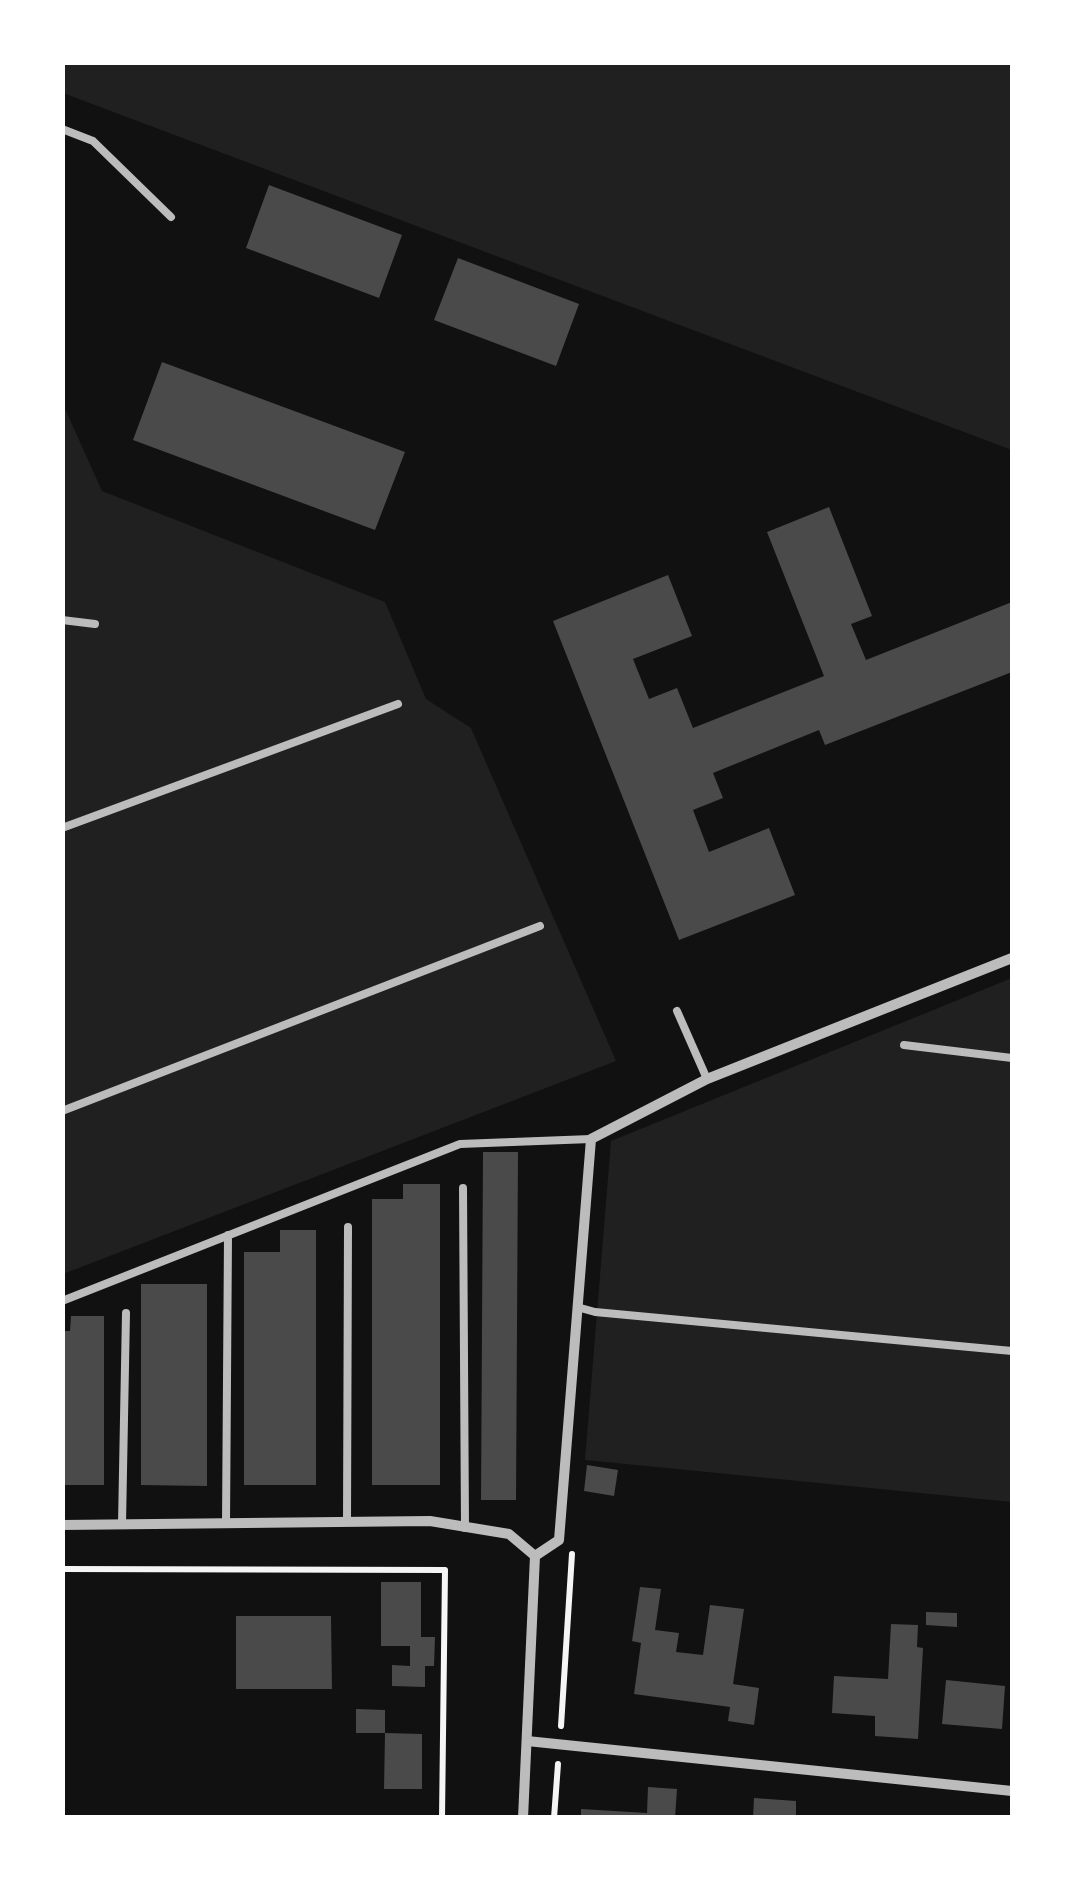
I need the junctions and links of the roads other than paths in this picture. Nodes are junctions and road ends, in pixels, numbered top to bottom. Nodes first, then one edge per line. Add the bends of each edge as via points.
1 (62, 129) edge
2 (171, 217) dead end
3 (62, 620) edge
4 (95, 624) dead end
5 (398, 704) dead end
6 (62, 828) edge
7 (540, 926) dead end
8 (1012, 958) edge
9 (677, 1011) dead end
10 (904, 1045) dead end
11 (1012, 1058) edge
12 (706, 1079) junction
13 (62, 1111) edge
14 (591, 1140) junction
15 (464, 1188) dead end
16 (348, 1227) dead end
17 (228, 1235) junction
18 (62, 1301) edge
19 (577, 1308) junction
20 (126, 1314) dead end
21 (1012, 1351) edge
22 (347, 1522) junction
23 (122, 1524) junction
24 (226, 1524) junction
25 (62, 1525) edge
26 (465, 1528) junction
27 (536, 1556) junction
28 (527, 1741) junction
29 (1012, 1790) edge
30 (523, 1818) edge

1 - 2 lane via 94,141
3 - 4 lane
5 - 6 lane
7 - 13 lane
8 - 12 street
9 - 12 lane
10 - 11 lane
12 - 14 street
14 - 17 lane via 460,1144
14 - 19 street
15 - 26 lane
16 - 22 lane
17 - 18 lane
17 - 24 lane
19 - 21 lane
19 - 27 street via 559,1540
20 - 23 lane
22 - 24 street
22 - 26 street
23 - 24 street
23 - 25 street
26 - 27 street via 509,1534
27 - 28 street
28 - 29 street
28 - 30 street

